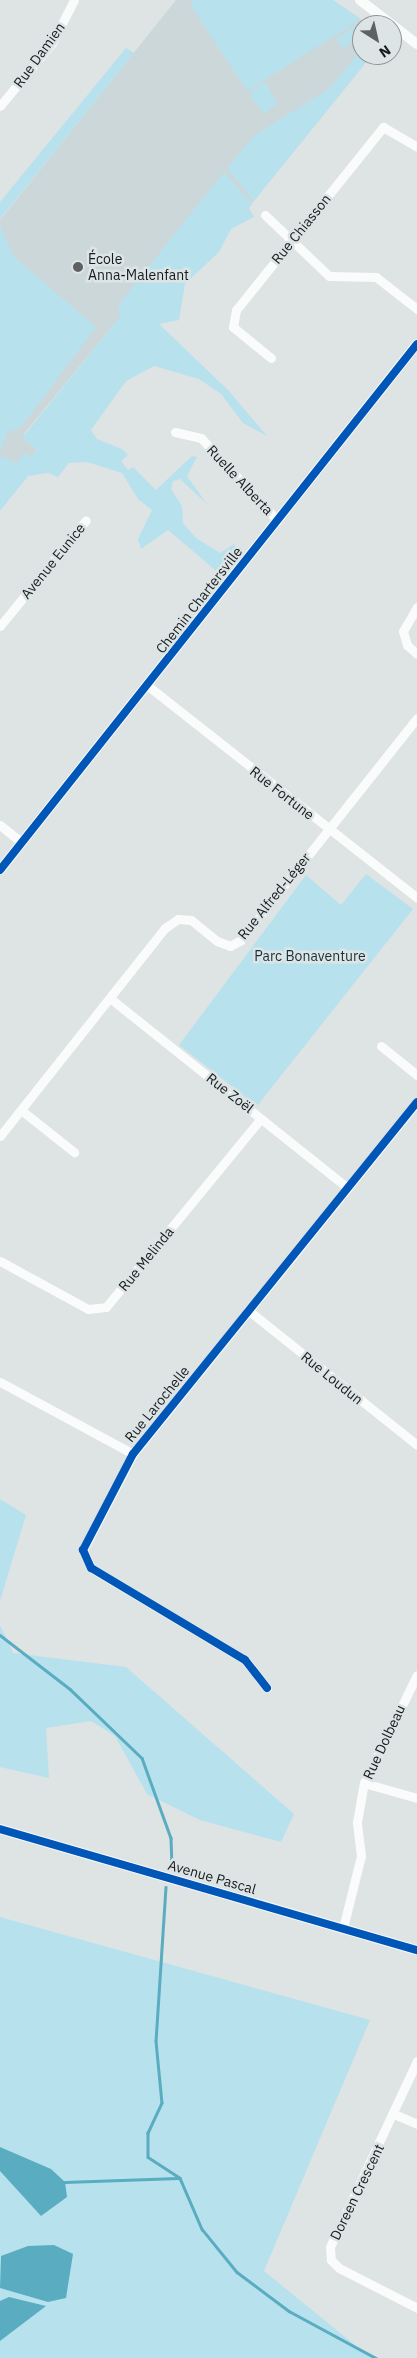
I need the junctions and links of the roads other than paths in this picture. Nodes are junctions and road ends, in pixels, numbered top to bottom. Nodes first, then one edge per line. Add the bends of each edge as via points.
1 (360, 0) edge
2 (72, 1) edge
3 (417, 44) edge
4 (0, 106) edge
5 (417, 147) edge
6 (265, 215) dead end
7 (291, 241) junction
8 (417, 309) edge
9 (417, 344) edge
10 (271, 358) dead end
11 (175, 432) dead end
12 (86, 520) dead end
13 (277, 520) junction
14 (417, 607) edge
15 (0, 626) edge
16 (417, 654) edge
17 (148, 686) junction
18 (417, 718) edge
19 (0, 825) edge
20 (328, 830) junction
21 (22, 843) junction
22 (0, 870) edge
23 (417, 898) edge
24 (111, 999) junction
25 (381, 1046) dead end
26 (417, 1075) edge
27 (417, 1102) edge
28 (21, 1110) junction
29 (261, 1118) junction
30 (0, 1136) edge
31 (74, 1152) dead end
32 (348, 1188) junction
33 (0, 1261) edge
34 (248, 1310) junction
35 (0, 1382) edge
36 (417, 1445) edge
37 (133, 1454) junction
38 (417, 1675) edge
39 (267, 1688) dead end
40 (364, 1783) junction
41 (417, 1798) edge
42 (0, 1829) edge
43 (343, 1928) junction
44 (417, 1950) edge
45 (417, 2062) edge
46 (394, 2114) junction
47 (417, 2124) edge
48 (417, 2308) edge

1 - 3 street
2 - 4 street, Rue Damien via 52,43
5 - 7 street, Rue Chiasson via 383,127
6 - 7 street
7 - 8 street via 329,276 376,277
7 - 10 street, Rue Chiasson via 232,318 233,326
9 - 13 street, Chemin Chartersville
11 - 13 street, Ruelle Alberta via 201,438
12 - 15 street, Avenue Eunice
13 - 17 street, Chemin Chartersville
14 - 16 street via 403,631 407,645
17 - 20 street, Rue Fortune
17 - 21 street, Chemin Chartersville
18 - 20 street, Rue Alfred-Léger
19 - 21 street
20 - 23 street, Rue Fortune
20 - 24 street, Rue Alfred-Léger via 241,940 230,946 191,920 178,919 165,928
21 - 22 street, Chemin Chartersville
24 - 28 street, Rue Alfred-Léger
24 - 29 street, Rue Zoël
25 - 26 street
27 - 32 street, Rue Larochelle
28 - 30 street, Rue Alfred-Léger
28 - 31 street
29 - 32 street, Rue Zoël
29 - 33 street, Rue Melinda via 106,1307 88,1309
32 - 34 street, Rue Larochelle
34 - 36 street, Rue Loudun
34 - 37 street, Rue Larochelle
35 - 37 street
37 - 39 street, Rue Larochelle via 85,1546 83,1559 91,1568 245,1660
38 - 40 street, Rue Dolbeau
40 - 41 street
40 - 43 street, Rue Dolbeau via 357,1822 361,1856
42 - 43 street, Avenue Pascal
43 - 44 street, Avenue Pascal
45 - 46 street, Doreen Crescent
46 - 47 street
46 - 48 street, Doreen Crescent via 330,2246 331,2260

